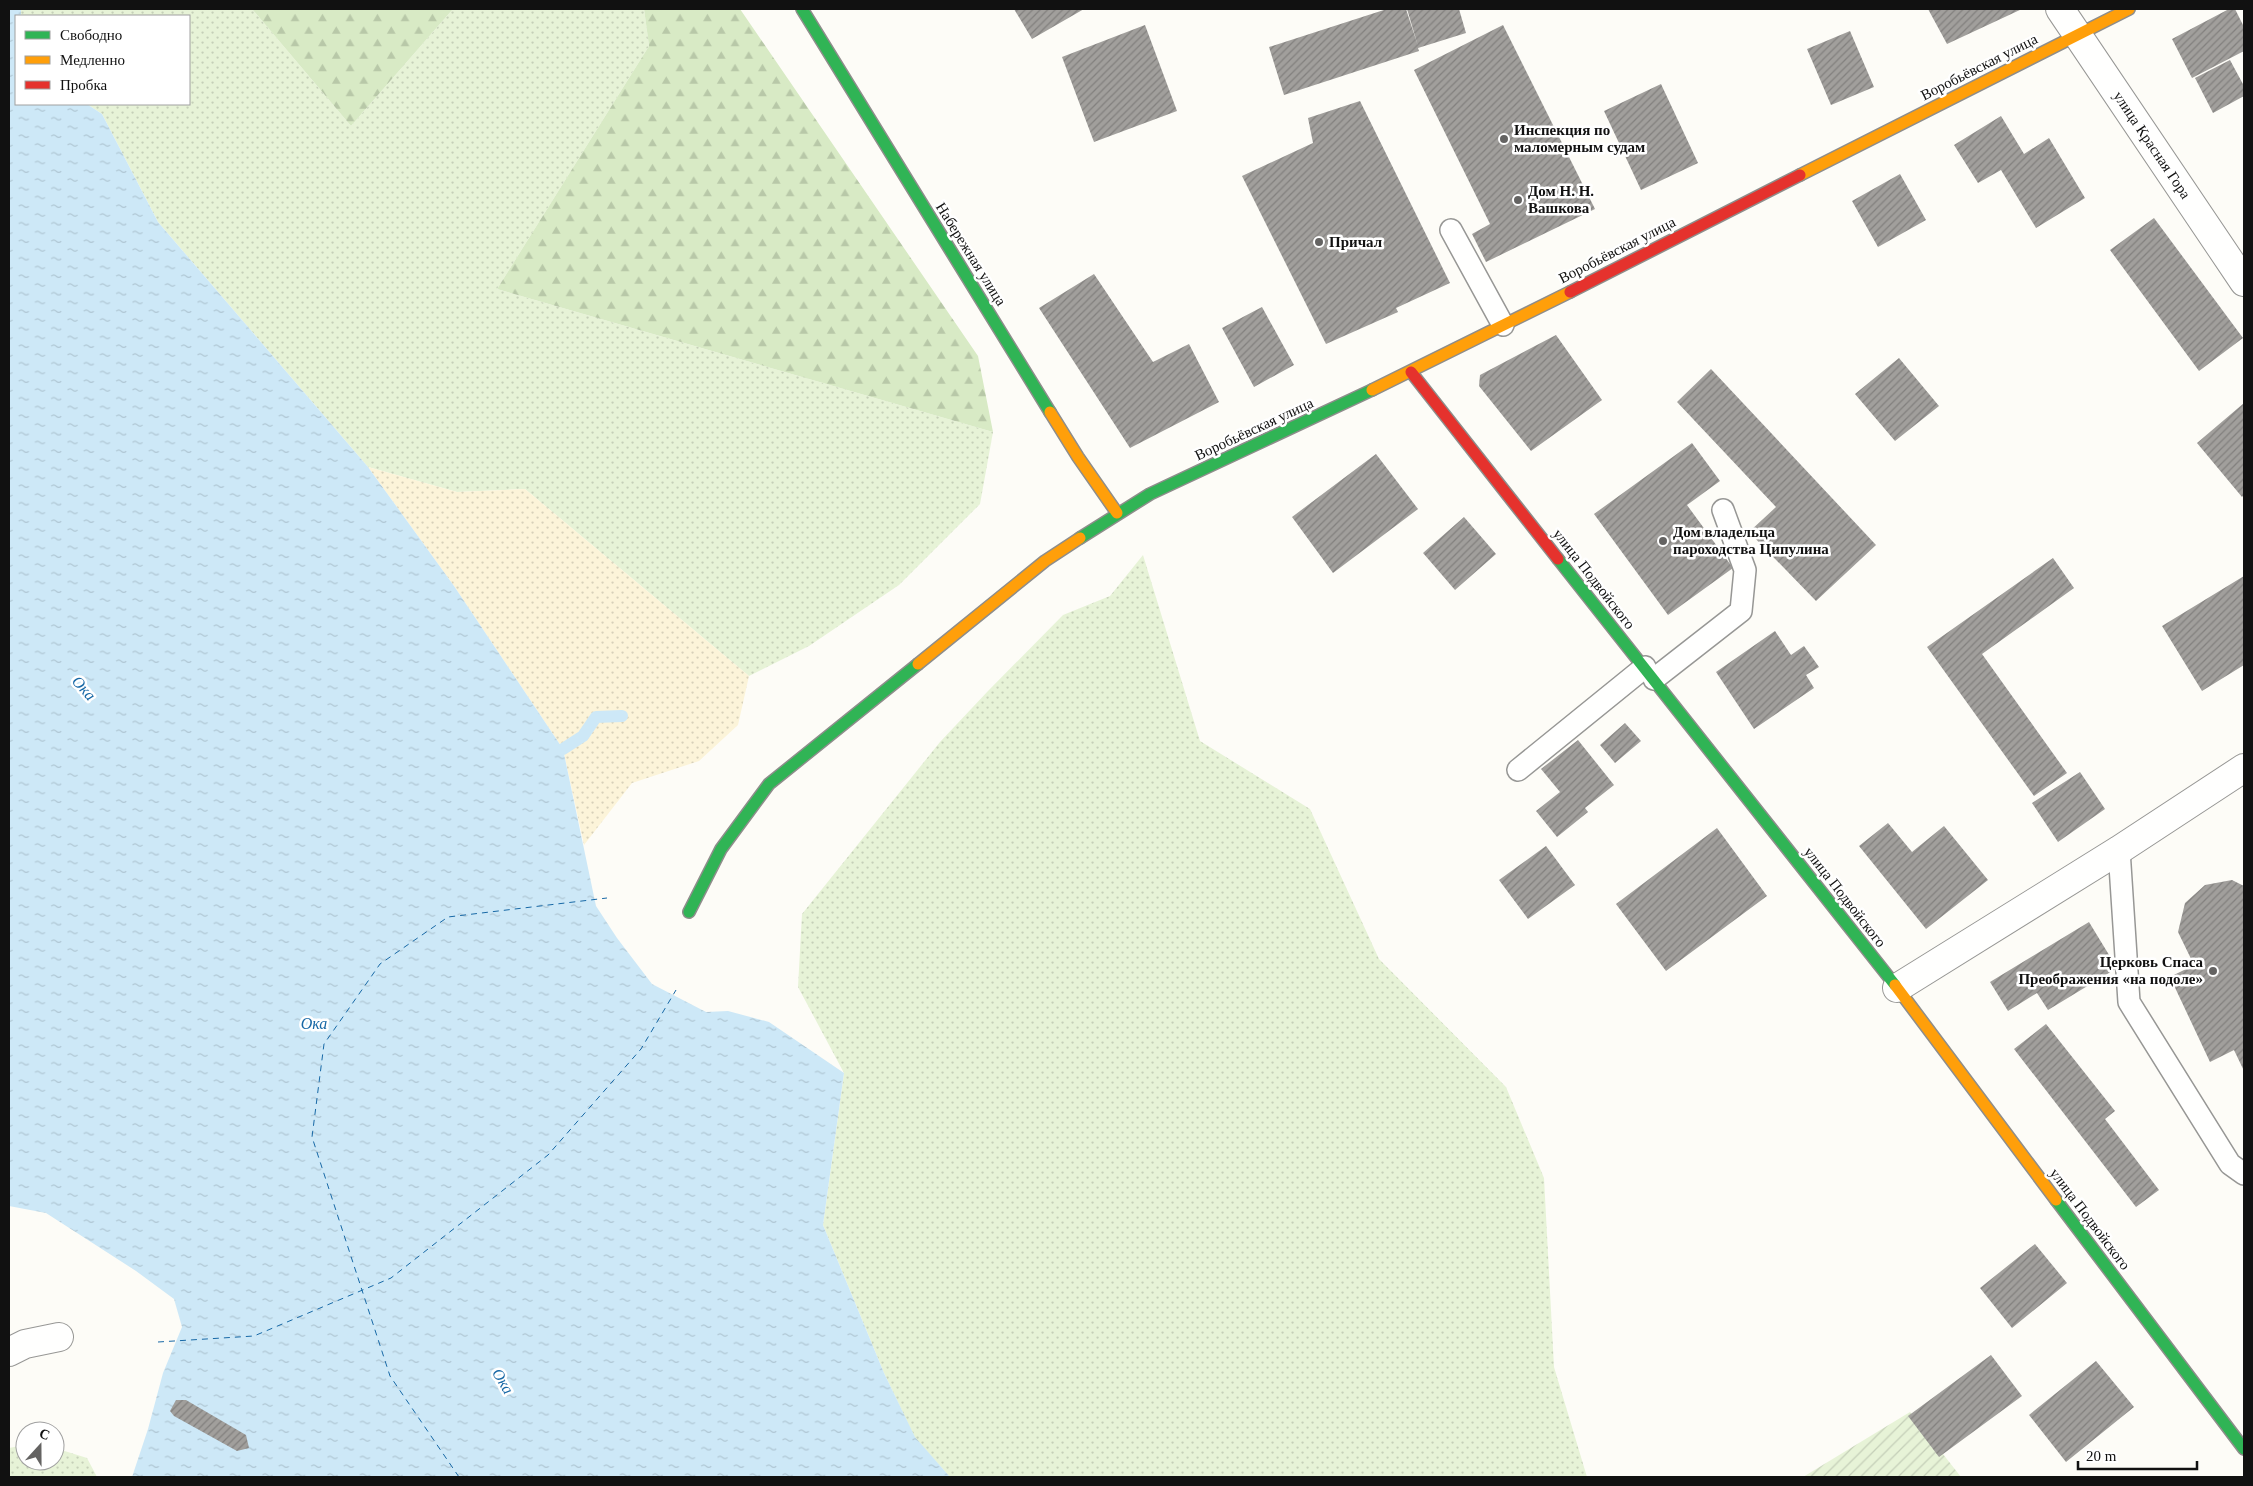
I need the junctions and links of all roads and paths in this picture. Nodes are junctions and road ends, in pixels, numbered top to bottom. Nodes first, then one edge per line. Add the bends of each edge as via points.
1 (802, 9) edge
2 (2060, 9) edge
3 (2129, 9) edge
4 (2077, 34) junction
5 (1451, 230) dead end
6 (2244, 282) edge
7 (1503, 325) junction
8 (1410, 372) junction
9 (1723, 510) dead end
10 (1117, 513) junction
11 (1649, 673) junction
12 (2244, 768) edge
13 (1518, 770) dead end
14 (2119, 850) junction
15 (689, 912) dead end
16 (1897, 988) junction
17 (2244, 1174) edge
18 (59, 1337) dead end
19 (9, 1352) edge
20 (2244, 1449) edge

1 - 10 street, Набережная улица via 1078,457
2 - 4 street, улица Красная Гора
3 - 4 street, Воробьёвская улица
4 - 6 street, улица Красная Гора
4 - 7 street, Воробьёвская улица
5 - 7 lane
7 - 8 street, Воробьёвская улица
8 - 10 street, Воробьёвская улица via 1150,494
8 - 11 street, улица Подвойского
9 - 11 lane via 1745,570 1741,611
10 - 15 street, Воробьёвская улица via 1045,561 769,784 721,849
11 - 13 lane
11 - 16 street, улица Подвойского
12 - 14 street
14 - 16 street
14 - 17 lane via 2129,1002 2230,1164
16 - 20 street, улица Подвойского
18 - 19 street via 25,1344

